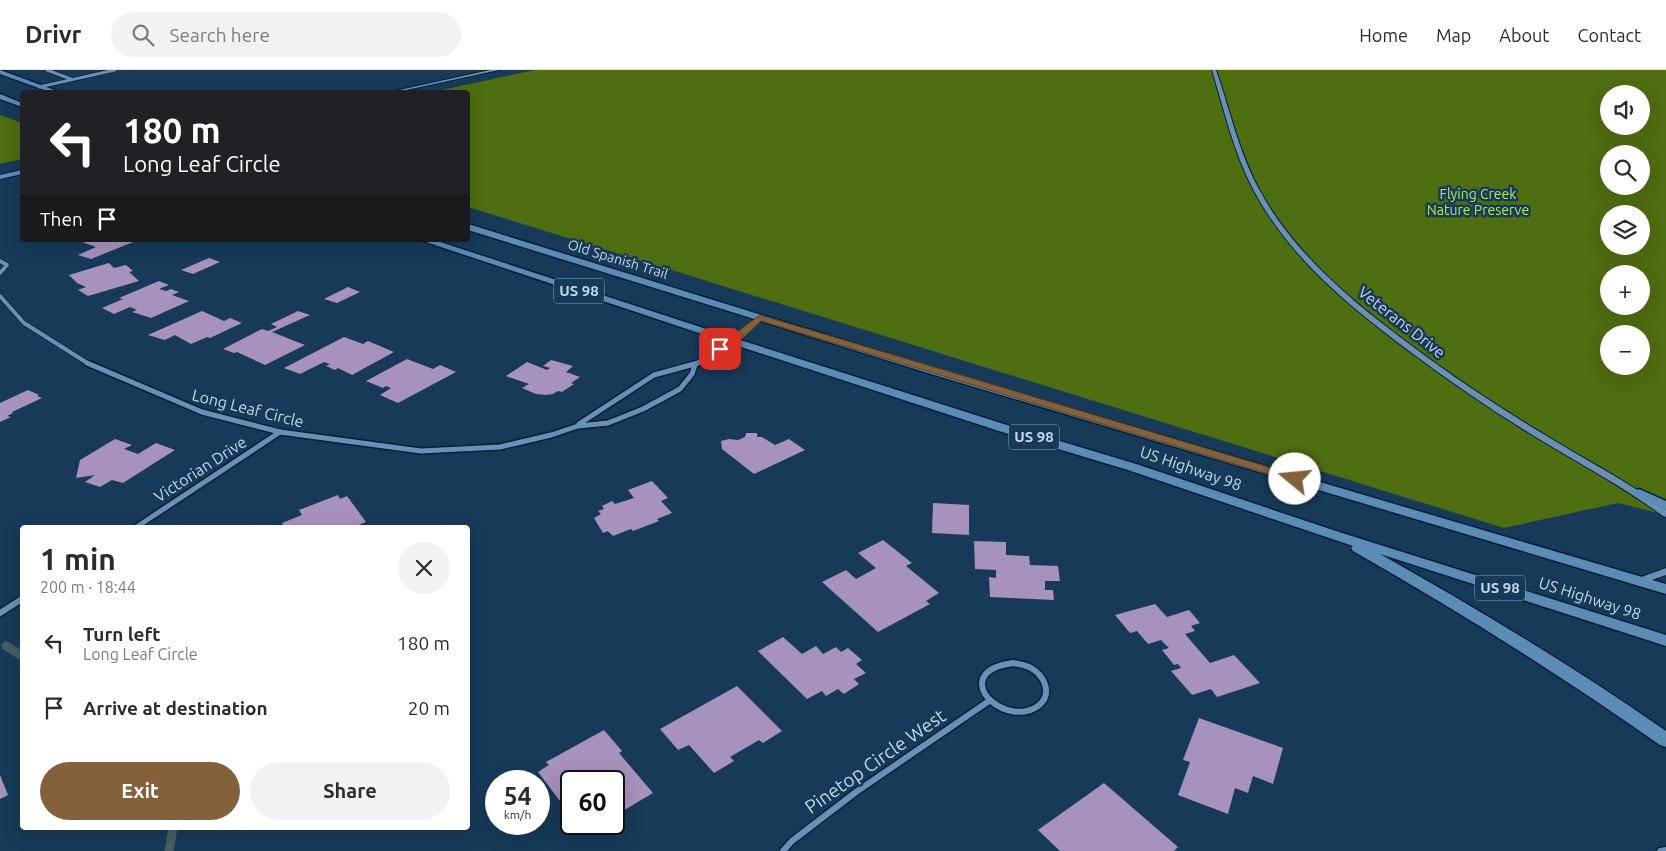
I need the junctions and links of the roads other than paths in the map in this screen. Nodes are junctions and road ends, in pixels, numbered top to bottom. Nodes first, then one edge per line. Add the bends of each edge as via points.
1 (47, 70) edge
2 (115, 70) edge
3 (497, 70) edge
4 (1214, 70) edge
5 (0, 72) edge
6 (71, 80) junction
7 (38, 87) junction
8 (48, 90) edge
9 (402, 90) edge
10 (0, 96) edge
11 (20, 104) edge
12 (20, 172) edge
13 (0, 177) edge
14 (470, 228) edge
15 (431, 242) edge
16 (0, 261) edge
17 (0, 272) edge
18 (0, 296) edge
19 (760, 318) junction
20 (733, 341) junction
21 (695, 365) junction
22 (578, 426) junction
23 (280, 432) junction
24 (1639, 493) junction
25 (1666, 506) edge
26 (1666, 514) edge
27 (140, 525) edge
28 (1334, 535) junction
29 (1666, 571) edge
30 (1640, 581) junction
31 (1666, 589) edge
32 (20, 600) edge
33 (0, 613) edge
34 (1666, 641) edge
35 (989, 701) junction
36 (1666, 740) edge
37 (1666, 850) edge
38 (783, 851) edge
39 (1660, 851) edge

1 - 6 street
2 - 6 street
3 - 9 street
4 - 24 street, Veterans Drive via 1257,191 1280,228 1317,271 1370,319 1450,377 1546,440
5 - 7 main road
6 - 7 street
7 - 8 main road
10 - 11 main road
12 - 13 main road
14 - 19 main road, Old Spanish Trail / US 98
15 - 20 main road, US 98
16 - 17 street via 7,265
18 - 23 street, Long Leaf Circle via 24,323 92,366 202,412
19 - 20 street, Long Leaf Circle
19 - 30 main road, US Highway 98 / US 98
20 - 21 street, Long Leaf Circle
20 - 28 main road, US Highway 98 / US 98 via 1132,467
21 - 22 street, Long Leaf Circle via 654,375
21 - 22 street, Long Leaf Circle via 687,383 662,400 608,423
22 - 23 street, Long Leaf Circle via 500,447 422,451
23 - 27 street, Victorian Drive
24 - 25 main road
24 - 26 street, Veterans Drive
28 - 34 main road, US Highway 98 / US 98
28 - 36 main road via 1427,587 1605,697
29 - 30 street
30 - 31 main road, US Highway 98 / US 98
32 - 33 street
35 - 35 street via 1009,711 1020,712 1039,706 1047,691 1040,675 1013,663 993,667 986,672 981,686
35 - 38 street, Pinetop Circle West via 856,792
37 - 39 street

